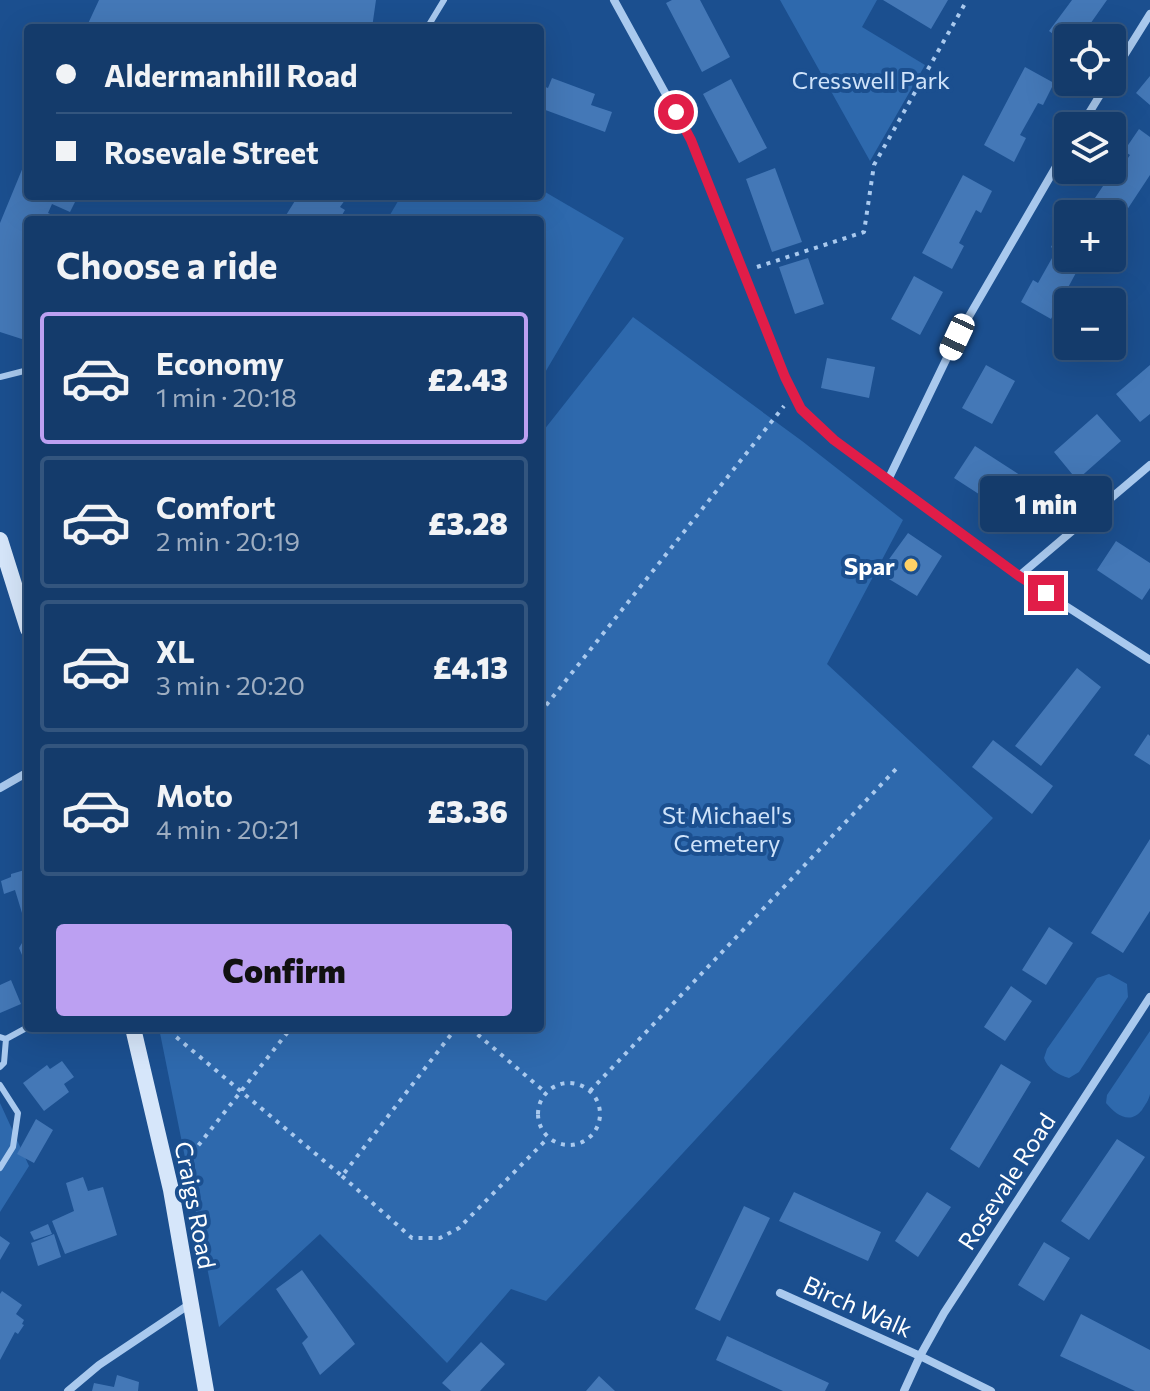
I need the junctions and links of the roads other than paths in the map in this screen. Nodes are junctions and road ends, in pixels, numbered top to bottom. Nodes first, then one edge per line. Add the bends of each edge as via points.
1 (444, 0) edge
2 (614, 0) edge
3 (1150, 14) edge
4 (429, 24) edge
5 (1126, 53) edge
6 (1054, 170) edge
7 (24, 371) edge
8 (0, 377) edge
9 (1150, 465) edge
10 (888, 480) junction
11 (0, 540) edge
12 (1019, 576) junction
13 (24, 616) edge
14 (1150, 660) edge
15 (24, 774) edge
16 (0, 788) edge
17 (1150, 997) edge
18 (24, 1029) edge
19 (134, 1032) edge
20 (3, 1038) edge
21 (0, 1067) edge
22 (0, 1085) edge
23 (0, 1168) edge
24 (780, 1293) dead end
25 (190, 1304) junction
26 (920, 1356) junction
27 (68, 1391) edge
28 (206, 1391) edge
29 (904, 1391) edge
30 (991, 1391) edge

1 - 4 lane
2 - 10 street via 691,140 792,395 834,440
3 - 5 street
6 - 10 street via 957,337
7 - 8 lane
9 - 12 street
10 - 12 street
11 - 13 street
12 - 14 street
15 - 16 street
17 - 26 street, Rosevale Road
18 - 20 lane
19 - 25 street, Craigs Road via 171,1190
20 - 21 lane
22 - 23 lane via 18,1113 13,1147
24 - 26 street, Birch Walk
25 - 27 street
25 - 28 street, Craigs Road
26 - 29 street, Rosevale Road
26 - 30 street, Birch Walk

